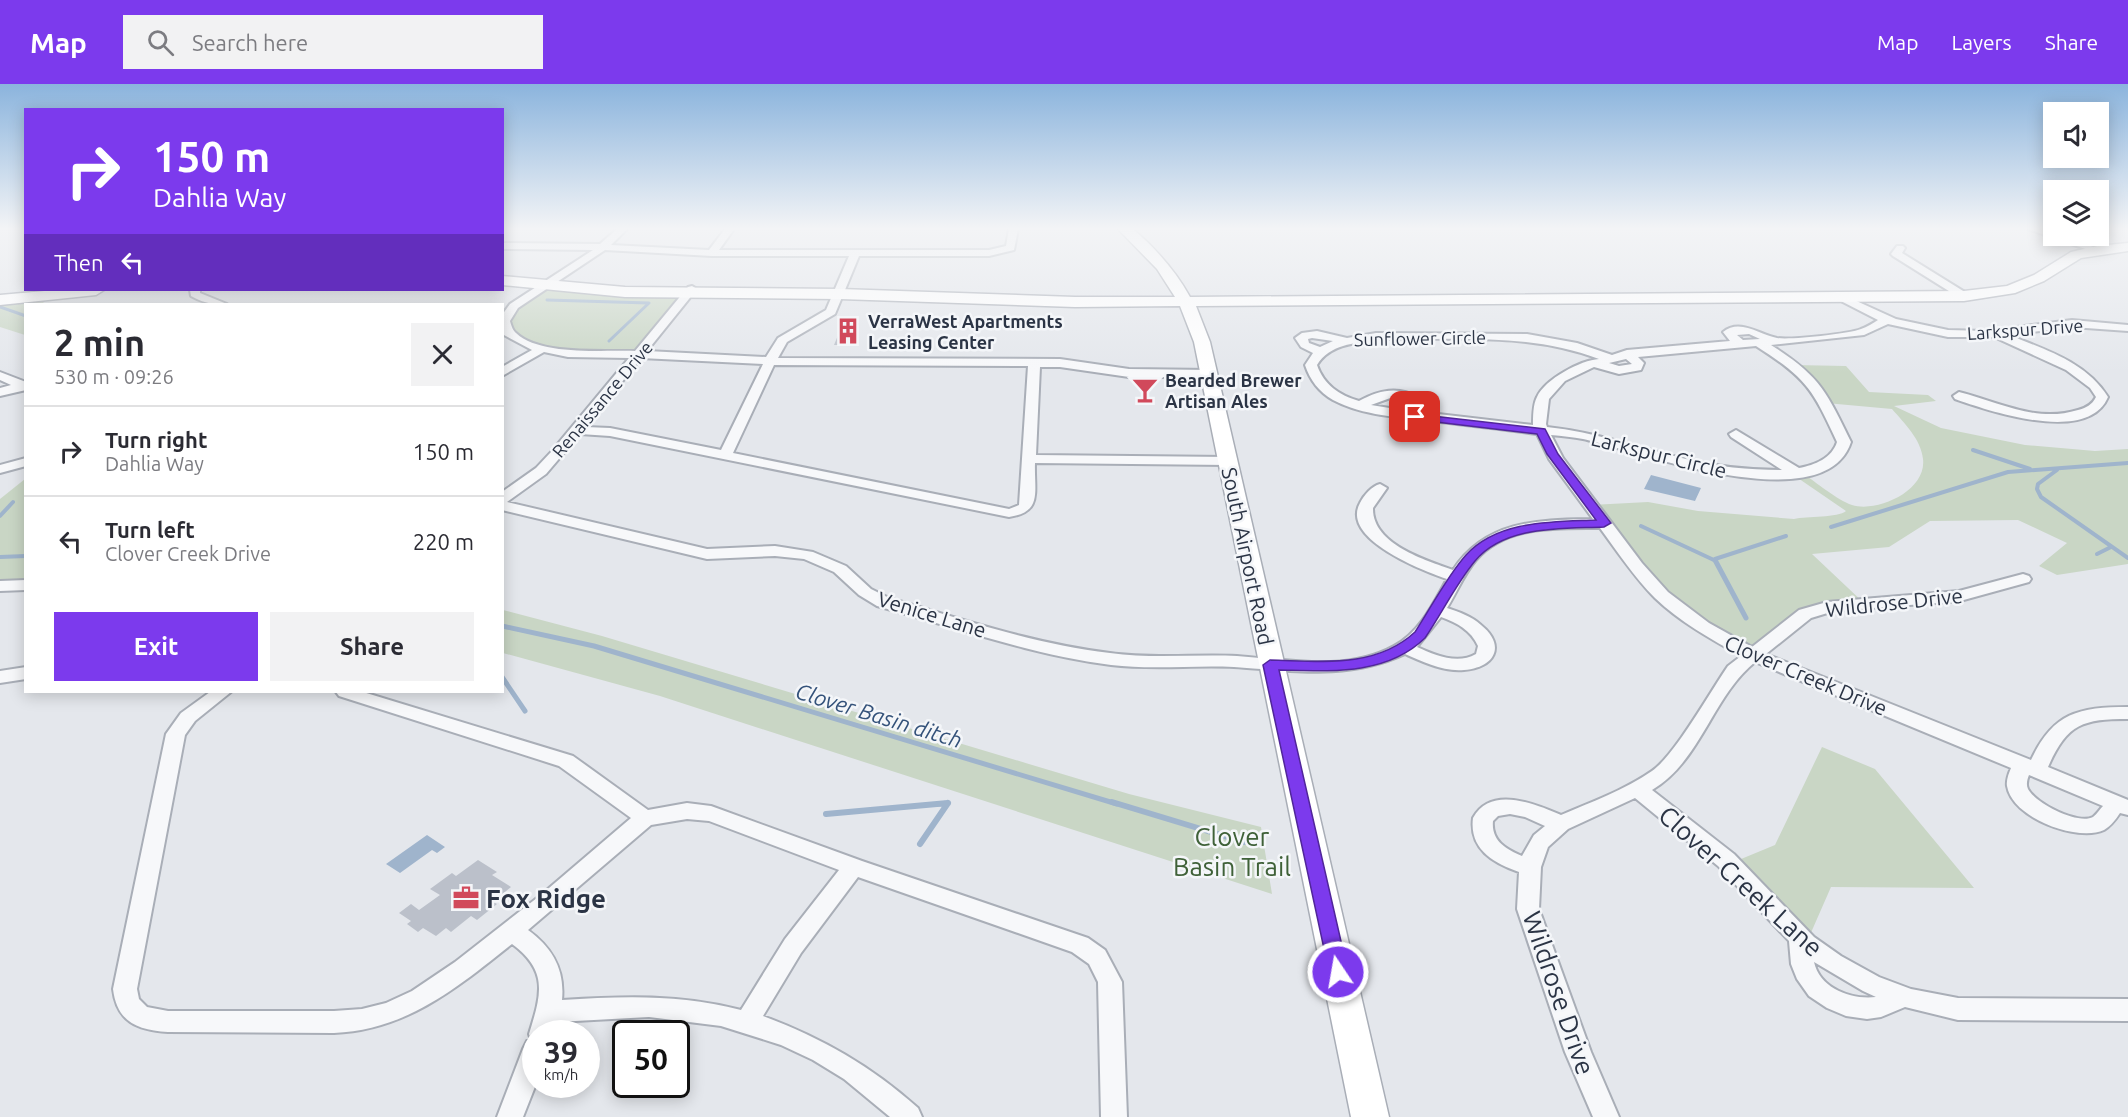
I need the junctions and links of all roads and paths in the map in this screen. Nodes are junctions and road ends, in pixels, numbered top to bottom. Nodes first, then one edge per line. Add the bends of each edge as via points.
1 (517, 277) edge
2 (557, 277) edge
3 (846, 277) edge
4 (1172, 277) edge
5 (1934, 277) edge
6 (2040, 277) edge
7 (504, 280) edge
8 (549, 282) junction
9 (86, 291) edge
10 (195, 291) edge
11 (691, 292) junction
12 (840, 292) junction
13 (1964, 296) junction
14 (1841, 297) junction
15 (0, 300) edge
16 (1186, 300) junction
17 (219, 303) edge
18 (504, 320) edge
19 (1886, 320) junction
20 (504, 324) edge
21 (2126, 325) edge
22 (1994, 333) junction
23 (1343, 340) junction
24 (1767, 342) junction
25 (542, 350) junction
26 (1321, 352) junction
27 (639, 354) junction
28 (1600, 360) junction
29 (770, 361) junction
30 (1034, 363) junction
31 (504, 371) edge
32 (1211, 374) junction
33 (0, 376) edge
34 (24, 386) edge
35 (0, 392) edge
36 (1959, 396) dead end
37 (1360, 406) junction
38 (1415, 417) junction
39 (578, 430) junction
40 (1542, 431) junction
41 (1736, 434) dead end
42 (725, 455) junction
43 (1028, 459) junction
44 (1227, 461) junction
45 (24, 463) edge
46 (0, 469) edge
47 (1797, 474) junction
48 (1380, 488) dead end
49 (504, 498) edge
50 (504, 506) edge
51 (1604, 523) junction
52 (1457, 577) junction
53 (2023, 579) dead end
54 (24, 585) edge
55 (0, 586) edge
56 (1438, 610) junction
57 (1405, 648) junction
58 (1754, 655) junction
59 (1270, 665) junction
60 (24, 673) edge
61 (0, 677) edge
62 (221, 693) edge
63 (348, 693) edge
64 (2128, 713) edge
65 (2030, 766) junction
66 (1637, 789) junction
67 (2122, 805) edge
68 (645, 818) junction
69 (1561, 824) junction
70 (854, 867) junction
71 (1530, 867) junction
72 (512, 931) junction
73 (2128, 1010) edge
74 (545, 1020) edge
75 (564, 1020) edge
76 (747, 1021) junction
77 (522, 1086) edge
78 (510, 1117) edge
79 (909, 1117) edge
80 (1114, 1117) edge
81 (1370, 1117) edge
82 (1606, 1117) edge

1 - 8 street
2 - 8 street
3 - 12 street
4 - 16 street, South Airport Road
5 - 13 street
6 - 13 street via 2017,288
7 - 8 street
8 - 11 street via 625,292
8 - 18 street via 514,306
9 - 15 street
10 - 17 street via 199,297
11 - 12 street
11 - 27 street, Renaissance Drive
12 - 16 street via 1075,302
12 - 29 street via 829,314 781,341
13 - 14 street
14 - 16 street
14 - 19 street
16 - 32 street, South Airport Road
19 - 22 street, Larkspur Drive via 1945,332
19 - 24 street, Clover Creek Drive via 1851,335
20 - 25 street via 513,338
21 - 22 street, Larkspur Drive via 2069,323
22 - 36 street via 2081,374 2098,389 2101,402 2077,414 2045,417 2009,413
23 - 26 street, Sunflower Circle
23 - 26 street via 1320,334 1301,338 1305,345
23 - 28 street, Sunflower Circle via 1381,336 1527,337 1573,345
24 - 28 street, Clover Creek Drive via 1627,354
24 - 47 street, Larkspur Circle via 1812,382 1843,439 1842,451 1827,464
25 - 27 street
25 - 31 street
26 - 37 street via 1311,363 1315,378 1334,394
27 - 29 street
27 - 39 street, Renaissance Drive
28 - 40 street, Clover Creek Drive via 1566,375 1548,392 1540,408
29 - 30 street
29 - 42 street
30 - 32 street via 1069,363 1129,373
30 - 43 street
32 - 44 street, South Airport Road
33 - 34 street
34 - 35 street
37 - 38 street
37 - 38 street via 1383,394 1401,394 1414,400
38 - 40 street
39 - 42 street via 610,432
39 - 49 street, Renaissance Drive via 541,471
40 - 47 street, Larkspur Circle via 1593,437 1720,472
40 - 51 street, Clover Creek Drive via 1553,454
41 - 47 street
42 - 43 street via 1009,513 1025,508
43 - 44 street
44 - 59 street, South Airport Road
45 - 46 street
48 - 52 street via 1365,511 1374,532 1406,556
50 - 59 street, Venice Lane via 707,554 778,551 807,555 840,569 865,592 883,602 1069,652 1137,661
51 - 52 street via 1553,524 1513,532 1478,549
51 - 58 street, Clover Creek Drive via 1648,580 1673,605 1714,634
52 - 56 street
53 - 58 street, Wildrose Drive via 1960,596 1815,610
54 - 55 street
56 - 57 street
56 - 57 street via 1477,630 1487,644 1486,655 1475,662 1453,664
57 - 59 street, Venice Lane via 1363,663 1326,667
58 - 65 street, Clover Creek Drive
58 - 66 street, Wildrose Drive via 1730,675 1670,766
59 - 81 street, South Airport Road
60 - 61 street
62 - 72 street via 188,717 176,734 126,981 126,999 136,1014 160,1021 364,1020 433,993
63 - 68 street via 566,761
64 - 65 street via 2089,716 2062,726
65 - 67 street, Clover Creek Drive
65 - 67 street via 2017,780 2020,795 2055,819 2095,825
66 - 69 street, Wildrose Drive
66 - 73 street, Clover Creek Lane via 1726,860 1800,939 1806,974 1833,1000 1869,1008 1904,997 1958,1009
68 - 70 street via 687,811 711,814
68 - 72 street
69 - 71 street, Wildrose Drive via 1541,841
69 - 71 street via 1516,807 1498,808 1483,818 1482,833 1490,848
70 - 76 street via 793,946
70 - 80 street via 1084,946 1095,954 1110,982
71 - 82 street, Wildrose Drive via 1530,917 1578,1052
72 - 74 street via 534,946 549,969 552,986
75 - 76 street via 649,1007
76 - 79 street via 794,1038 835,1059
77 - 78 street

